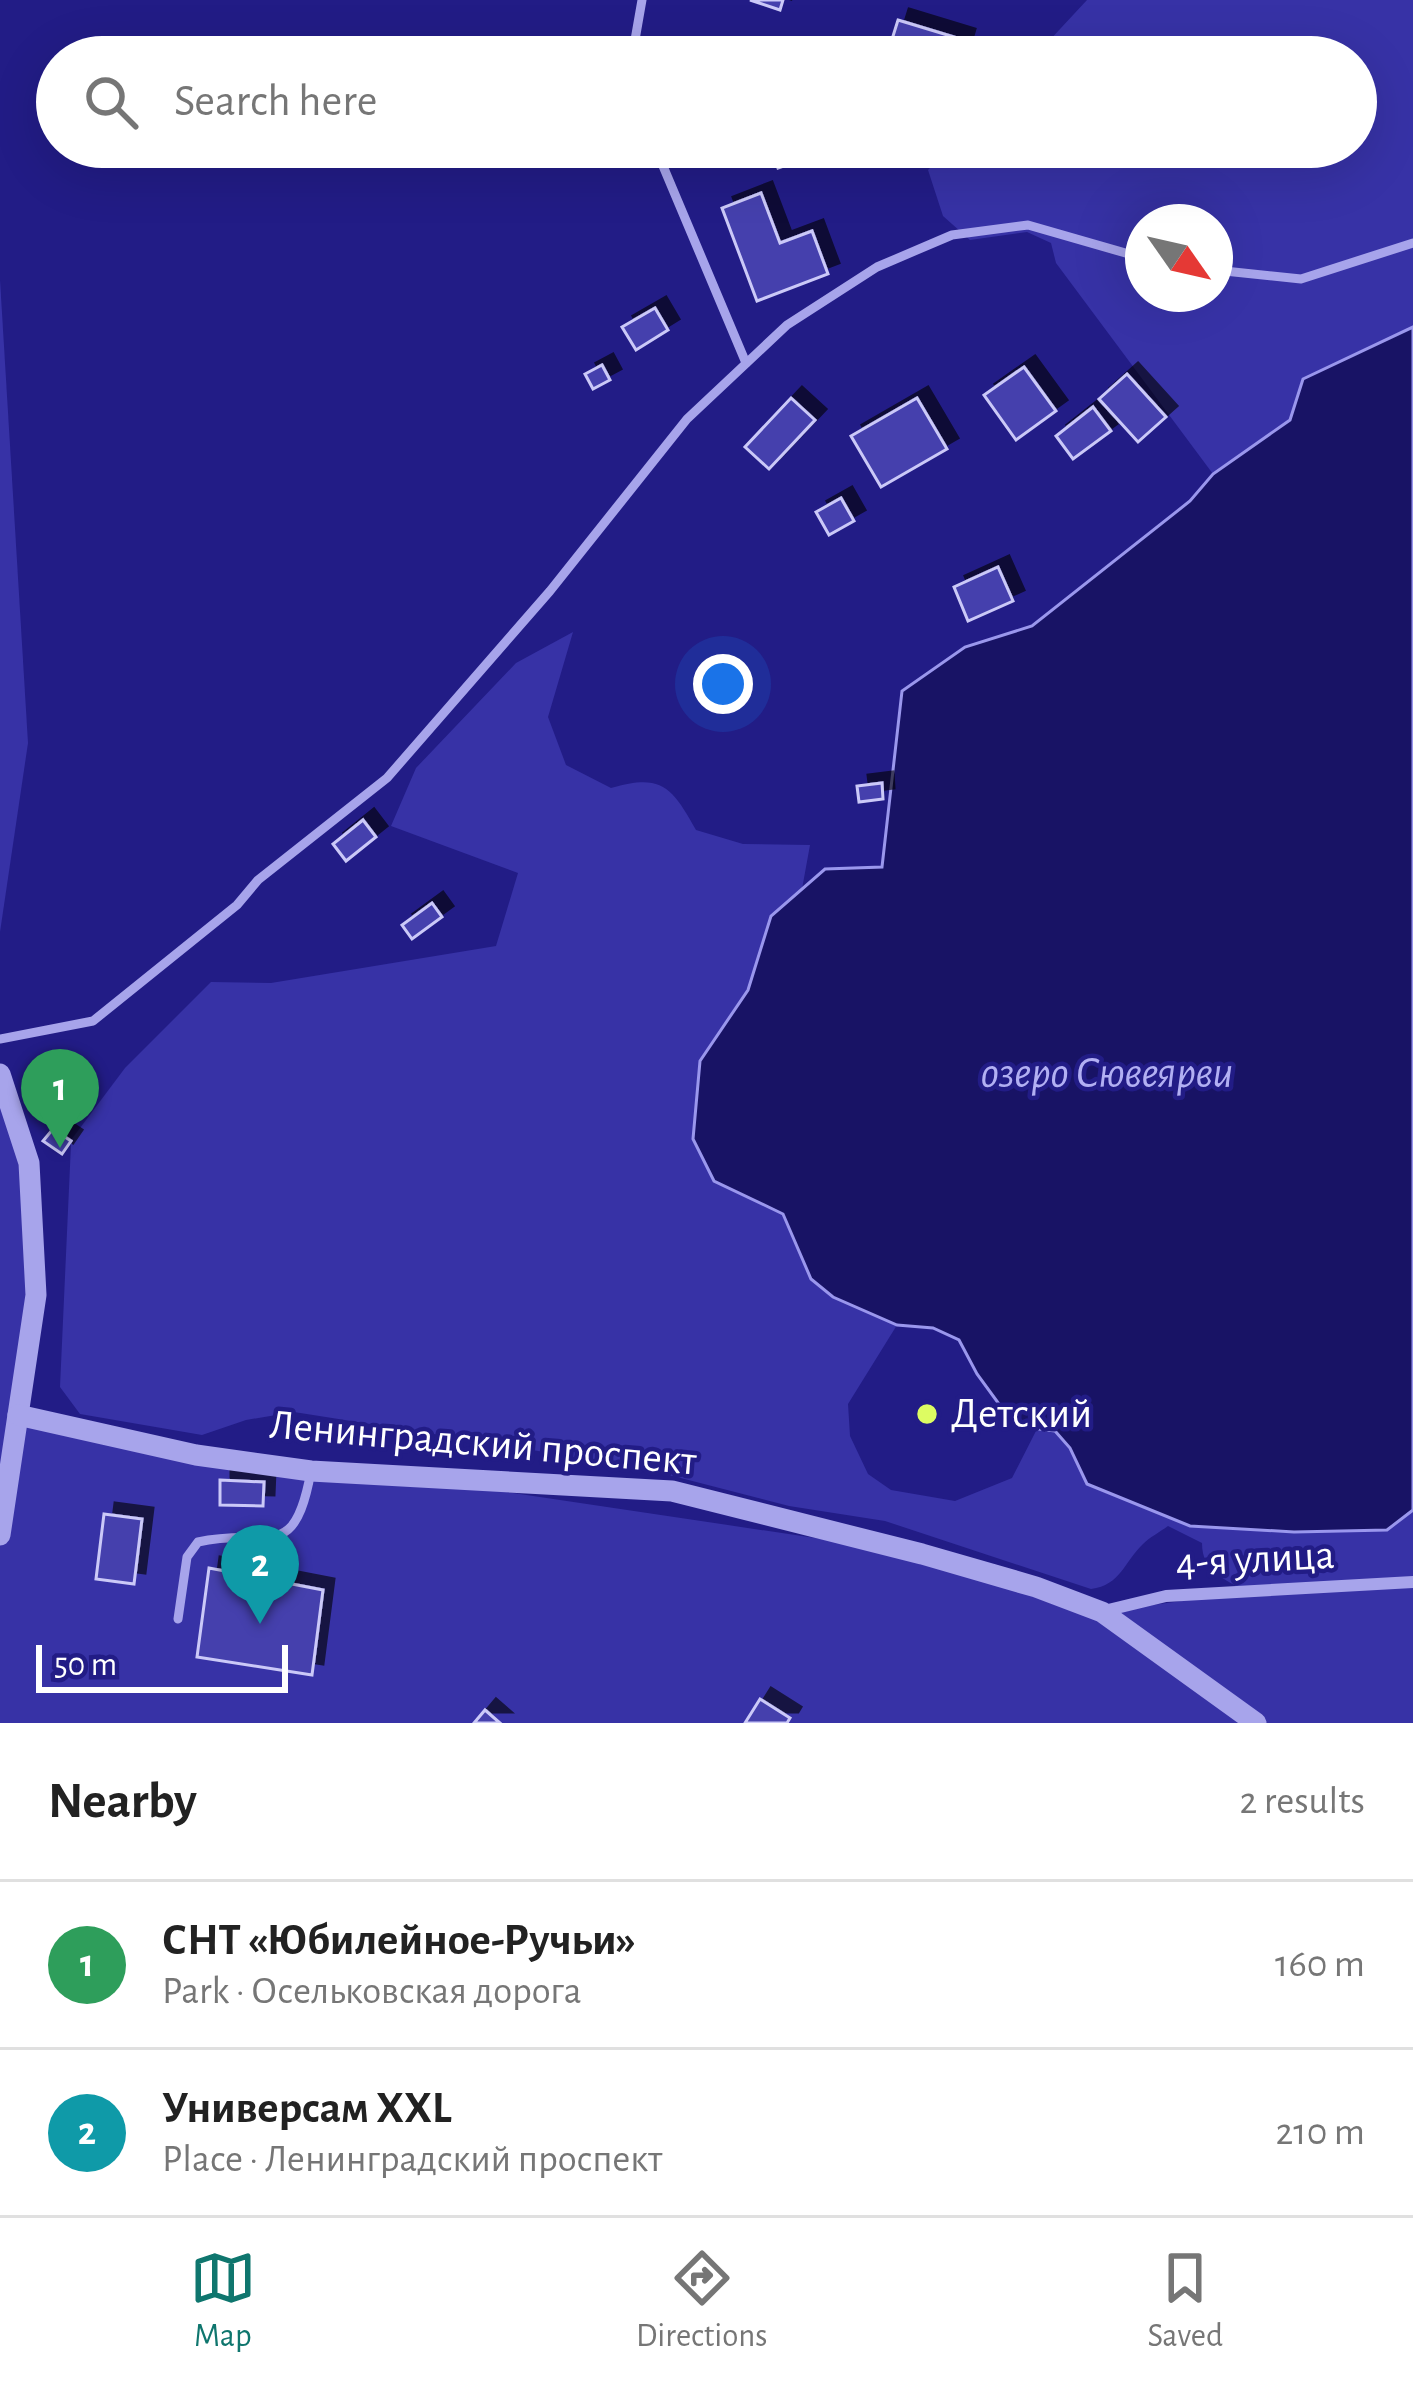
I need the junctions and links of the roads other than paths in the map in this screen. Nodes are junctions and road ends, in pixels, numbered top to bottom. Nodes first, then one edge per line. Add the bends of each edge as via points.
1 (642, 0) edge
2 (636, 36) edge
3 (664, 168) edge
4 (1413, 243) edge
5 (1125, 253) edge
6 (1233, 272) edge
7 (746, 363) junction
8 (0, 1039) edge
9 (0, 1074) edge
10 (9, 1414) edge
11 (311, 1471) junction
12 (0, 1535) edge
13 (1413, 1582) edge
14 (1102, 1612) junction
15 (178, 1618) dead end
16 (1256, 1723) edge

1 - 2 lane
3 - 7 lane
4 - 6 lane via 1301,279
5 - 7 lane via 1028,225 952,235 877,267 787,325
7 - 8 lane via 687,419 387,778 93,1021
9 - 10 street via 28,1163 36,1295
10 - 11 street, Ленинградский проспект
10 - 12 street
11 - 14 street, Ленинградский проспект via 672,1491 922,1554
11 - 15 lane via 296,1526 276,1537 197,1542 187,1557
13 - 14 street, 4-я улица via 1166,1596
14 - 16 street, Ленинградский проспект

